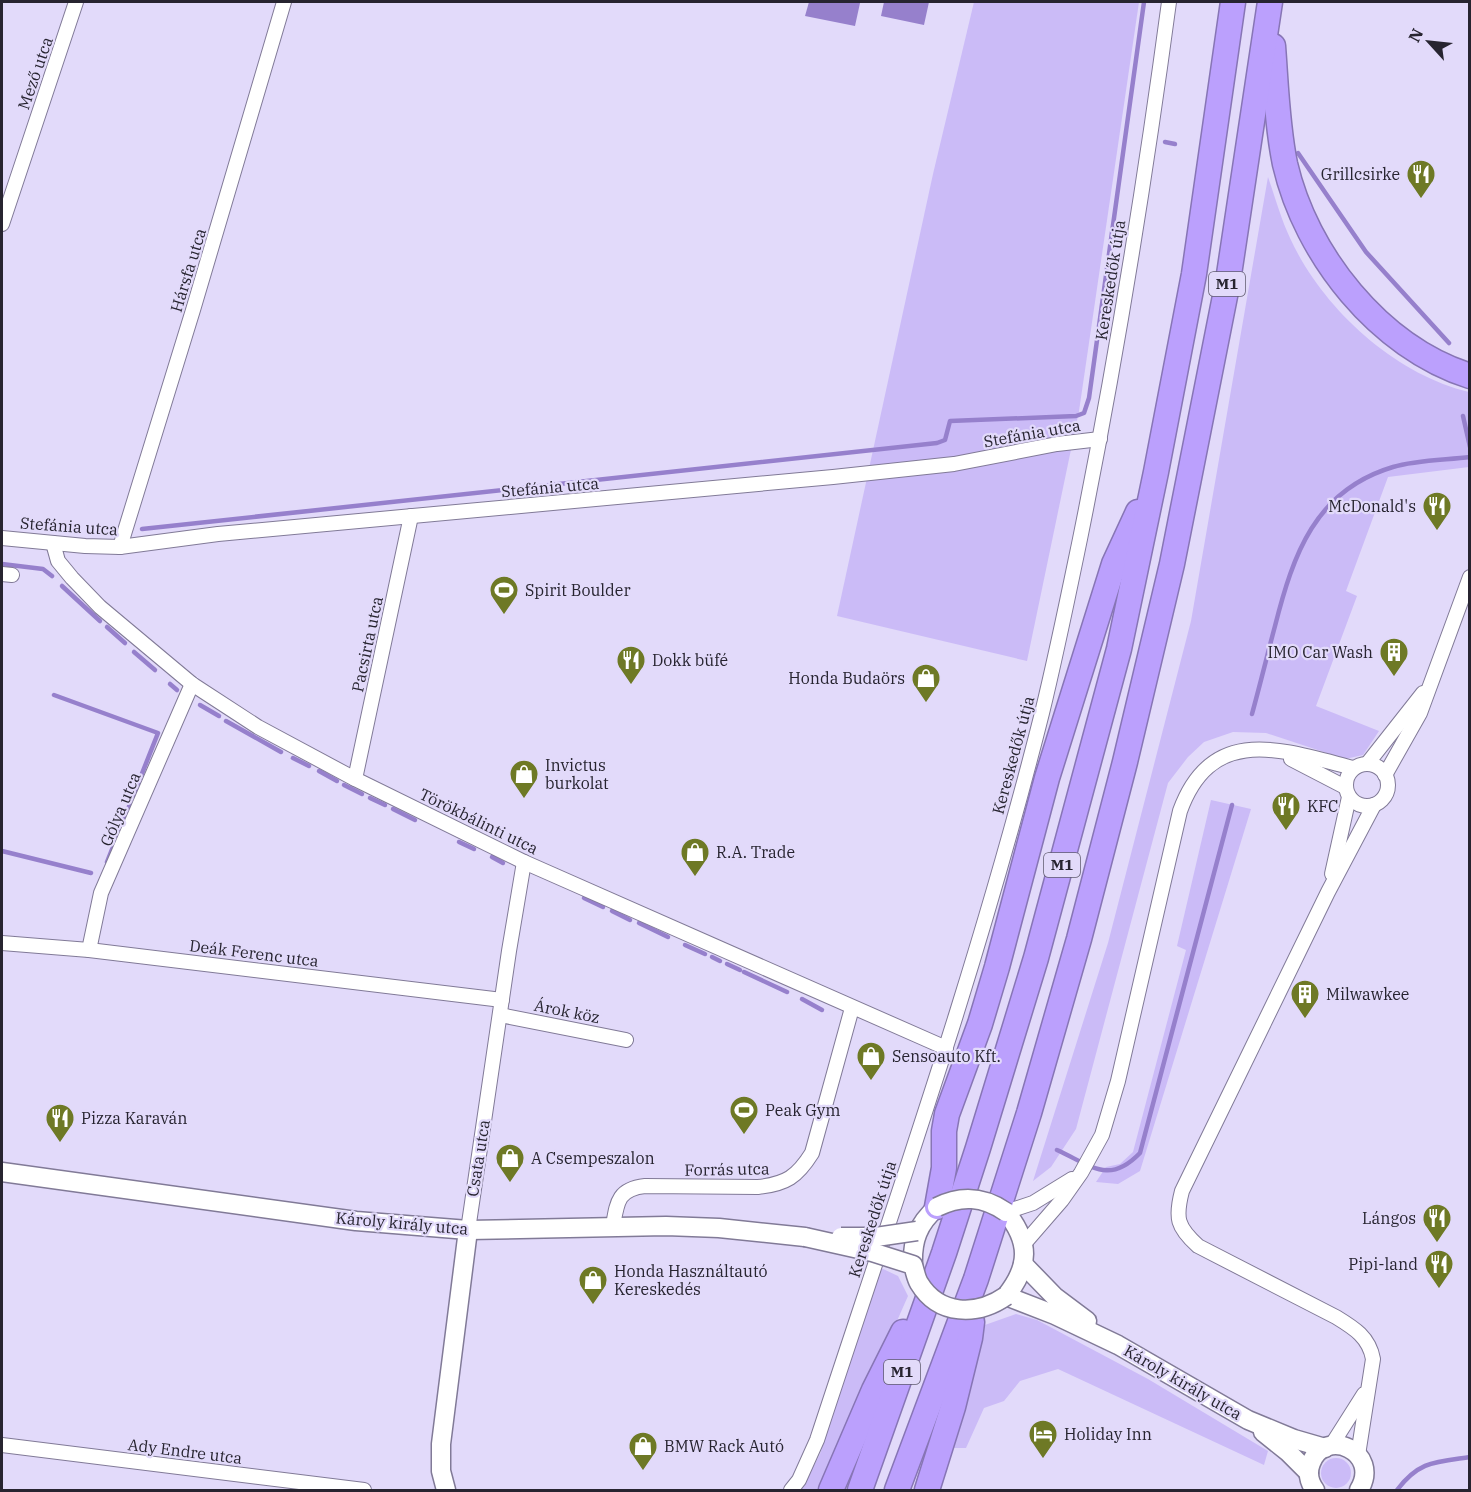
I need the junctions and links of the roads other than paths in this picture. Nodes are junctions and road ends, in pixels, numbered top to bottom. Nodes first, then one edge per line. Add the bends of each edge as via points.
1 (76, 2) edge
2 (284, 2) edge
3 (1169, 2) edge
4 (1233, 2) edge
5 (1270, 2) edge
6 (2, 224) edge
7 (1470, 376) edge
8 (1100, 438) junction
9 (1156, 472) junction
10 (411, 516) junction
11 (2, 538) edge
12 (54, 543) junction
13 (120, 547) junction
14 (1470, 578) edge
15 (1432, 682) junction
16 (192, 684) junction
17 (1270, 750) junction
18 (1367, 764) junction
19 (1353, 768) junction
20 (1385, 775) junction
21 (355, 779) junction
22 (1347, 792) junction
23 (1374, 805) junction
24 (524, 862) junction
25 (1328, 892) junction
26 (2, 943) edge
27 (89, 950) junction
28 (502, 1000) junction
29 (852, 1008) junction
30 (500, 1015) junction
31 (626, 1040) dead end
32 (946, 1048) junction
33 (2, 1172) edge
34 (1082, 1173) junction
35 (937, 1207) junction
36 (1006, 1212) junction
37 (613, 1226) junction
38 (468, 1230) junction
39 (917, 1231) junction
40 (805, 1237) junction
41 (1023, 1245) junction
42 (944, 1253) junction
43 (1023, 1264) junction
44 (913, 1265) junction
45 (976, 1279) junction
46 (1006, 1296) junction
47 (1118, 1345) junction
48 (1368, 1387) junction
49 (1248, 1420) junction
50 (2, 1445) edge
51 (1328, 1447) junction
52 (1358, 1455) junction
53 (1362, 1482) edge
54 (1312, 1485) edge
55 (364, 1491) edge
56 (446, 1491) edge
57 (791, 1491) edge
58 (831, 1491) edge
59 (860, 1491) edge
60 (897, 1491) edge
61 (927, 1491) edge
62 (1378, 1491) edge

1 - 6 street, Mező utca
2 - 13 street, Hársfa utca
3 - 8 street, Kereskedők útja
4 - 9 highway, M1 via 1194,274
5 - 7 highway via 1278,127 1286,166 1307,224 1335,272 1373,315 1415,350
5 - 45 highway, M1 via 1228,281 1172,564 1079,939
8 - 10 street, Stefánia utca via 954,464
8 - 32 street, Kereskedők útja via 1041,714
9 - 35 highway via 1114,564 1047,778 997,967 947,1114
9 - 42 highway, M1 via 1119,649 1088,769 1036,958
10 - 13 street, Stefánia utca
10 - 21 street, Pacsirta utca
11 - 12 street, Stefánia utca
12 - 13 street, Stefánia utca
12 - 16 street, Törökbálinti utca via 58,561 72,578
14 - 15 street
15 - 18 street
15 - 20 street
16 - 21 street, Törökbálinti utca via 258,727
16 - 27 street, Gólya utca via 101,893
17 - 19 street
17 - 22 street
17 - 34 street via 1227,754 1199,774 1187,792 1110,1111
18 - 19 street
18 - 20 street via 1377,766
19 - 22 street
20 - 23 street via 1387,791
21 - 24 street, Törökbálinti utca
22 - 23 street via 1360,806
22 - 25 street
23 - 25 street
24 - 28 street, Csata utca
24 - 29 street, Törökbálinti utca
25 - 48 street via 1182,1191 1178,1217 1186,1235 1198,1246 1336,1317 1365,1337 1373,1359
26 - 27 street, Deák Ferenc utca
27 - 28 street, Deák Ferenc utca
28 - 30 street, Csata utca
29 - 32 street, Törökbálinti utca
29 - 37 street, Forrás utca via 812,1153 794,1176 758,1187 634,1187 619,1198
30 - 31 street, Árok köz
30 - 38 street, Csata utca
32 - 57 street, Kereskedők útja via 817,1440
33 - 38 street, Károly király utca via 356,1221
34 - 36 street via 1033,1203
34 - 41 street
35 - 36 street, bridge via 960,1198 974,1198
35 - 39 street
36 - 41 street via 1017,1226
37 - 38 street, Károly király utca
37 - 40 street, Károly király utca via 719,1228
38 - 56 street, Csata utca via 441,1444
39 - 40 street, bridge via 876,1237
39 - 44 street
40 - 44 street, bridge
41 - 43 street
42 - 58 highway via 874,1390
42 - 59 highway, M1
43 - 46 street via 1017,1282
43 - 47 street, Károly király utca via 1055,1297
44 - 46 street, bridge via 919,1282 931,1297 953,1309 981,1309
45 - 60 highway, M1
45 - 61 highway via 970,1338
46 - 47 street, Károly király utca
47 - 49 street, Károly király utca
48 - 51 street
48 - 52 street
49 - 51 street, Károly király utca via 1294,1439
49 - 54 street, Károly király utca via 1288,1452
50 - 55 street, Ady Endre utca
51 - 52 street, Károly király utca via 1346,1447
51 - 54 street via 1314,1458
52 - 53 street via 1362,1461
53 - 62 street

